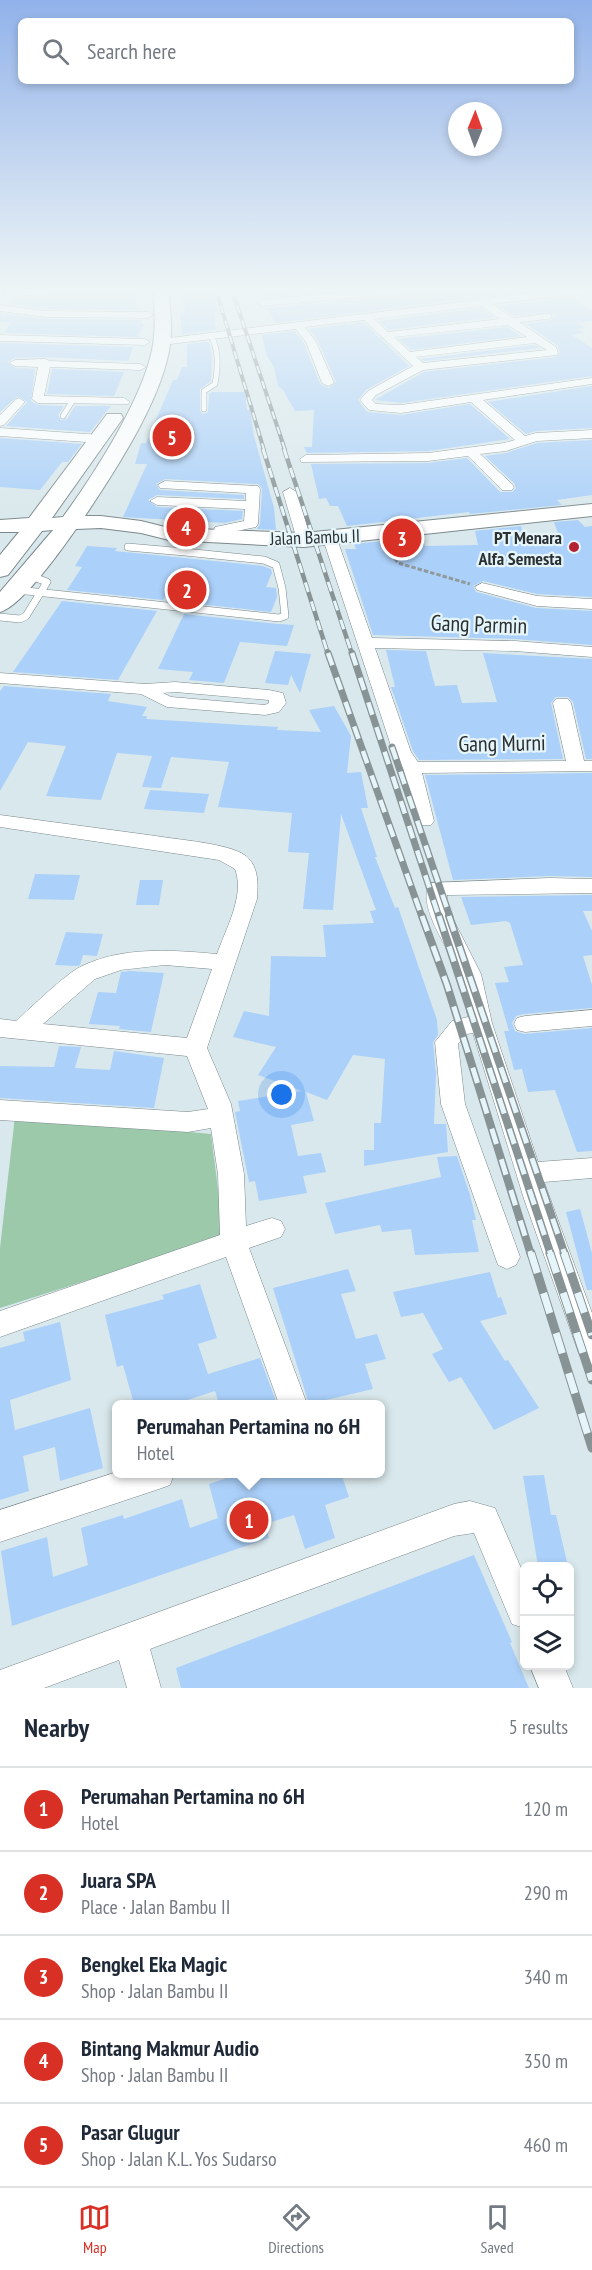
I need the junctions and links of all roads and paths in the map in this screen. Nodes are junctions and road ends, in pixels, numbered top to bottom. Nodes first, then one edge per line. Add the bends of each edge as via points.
1 (44, 369) edge
2 (139, 369) edge
3 (154, 369) edge
4 (217, 369) edge
5 (322, 369) edge
6 (417, 369) edge
7 (592, 381) edge
8 (328, 383) dead end
9 (473, 398) junction
10 (73, 400) junction
11 (19, 402) dead end
12 (124, 402) junction
13 (204, 409) dead end
14 (63, 416) dead end
15 (0, 422) edge
16 (0, 432) edge
17 (592, 434) edge
18 (101, 439) junction
19 (522, 440) junction
20 (471, 452) junction
21 (306, 459) dead end
22 (165, 485) dead end
23 (507, 487) dead end
24 (93, 492) junction
25 (290, 492) dead end
26 (157, 501) dead end
27 (252, 505) junction
28 (592, 510) edge
29 (101, 522) junction
30 (0, 526) edge
31 (32, 529) junction
32 (68, 529) junction
33 (169, 534) junction
34 (0, 536) edge
35 (304, 540) junction
36 (132, 541) junction
37 (200, 541) junction
38 (334, 549) junction
39 (395, 560) dead end
40 (0, 570) edge
41 (482, 587) joint
42 (21, 591) edge
43 (592, 604) edge
44 (0, 617) edge
45 (365, 643) junction
46 (592, 652) edge
47 (0, 678) edge
48 (145, 689) junction
49 (562, 703) dead end
50 (584, 766) edge
51 (412, 768) junction
52 (424, 820) dead end
53 (0, 821) edge
54 (592, 886) edge
55 (223, 962) junction
56 (592, 1018) edge
57 (482, 1023) junction
58 (525, 1024) dead end
59 (10, 1029) edge
60 (195, 1048) junction
61 (0, 1110) edge
62 (221, 1117) junction
63 (592, 1168) edge
64 (529, 1173) junction
65 (272, 1229) dead end
66 (234, 1243) junction
67 (507, 1257) dead end
68 (0, 1324) edge
69 (592, 1351) edge
70 (292, 1400) edge
71 (144, 1478) edge
72 (0, 1526) edge
73 (520, 1601) edge
74 (130, 1639) junction
75 (549, 1670) edge
76 (0, 1687) edge
77 (144, 1688) edge
78 (556, 1688) edge

1 - 10 street via 39,399
2 - 12 main road
3 - 24 main road
4 - 13 lane via 215,384 204,391
5 - 8 street
6 - 9 street via 372,393 366,400 368,404 389,410
7 - 9 street
9 - 19 street
10 - 12 street
10 - 14 lane
11 - 15 street
12 - 18 main road
16 - 18 street
17 - 19 street
18 - 31 main road
19 - 20 street via 506,447
20 - 21 street via 377,463
20 - 23 street
22 - 27 street via 251,488
24 - 29 main road via 93,514
24 - 32 main road
25 - 35 street
26 - 27 street
27 - 37 street via 251,524 220,530
28 - 38 main road, Jalan Bambu II
29 - 32 main road, Jalan Bambu II
29 - 33 main road, Jalan Bambu II
30 - 31 main road
31 - 32 main road, Jalan Bambu II
31 - 34 main road
31 - 40 main road
32 - 36 main road, Jalan Bambu II
32 - 42 main road
33 - 36 main road, Jalan Bambu II
33 - 37 main road, Jalan Bambu II
35 - 37 main road, Jalan Bambu II
35 - 38 main road, Jalan Bambu II
36 - 37 lane
37 - 42 lane via 276,565 285,616
38 - 45 street
39 - 41 path
41 - 43 street via 537,601
42 - 44 lane via 26,616
45 - 46 street, Gang Parmin
45 - 51 street via 402,752
47 - 48 street
48 - 48 street via 175,687 269,695 278,701 273,710 194,705 167,702
49 - 50 street
50 - 51 street, Gang Murni
51 - 52 street
53 - 55 street via 230,856 245,866 249,877 247,899
54 - 57 street via 438,888 436,905 470,974
55 - 59 street via 165,957 120,962 87,973
55 - 60 street
56 - 58 street
57 - 64 street
57 - 67 street via 460,1027 446,1042 453,1104
59 - 60 street
60 - 62 street
61 - 62 street via 188,1122
62 - 66 street via 231,1174
63 - 64 street
64 - 69 street
65 - 66 street
66 - 68 street
66 - 70 street
71 - 72 street
73 - 74 street via 484,1518 470,1517
74 - 76 street
74 - 77 street
75 - 78 street

